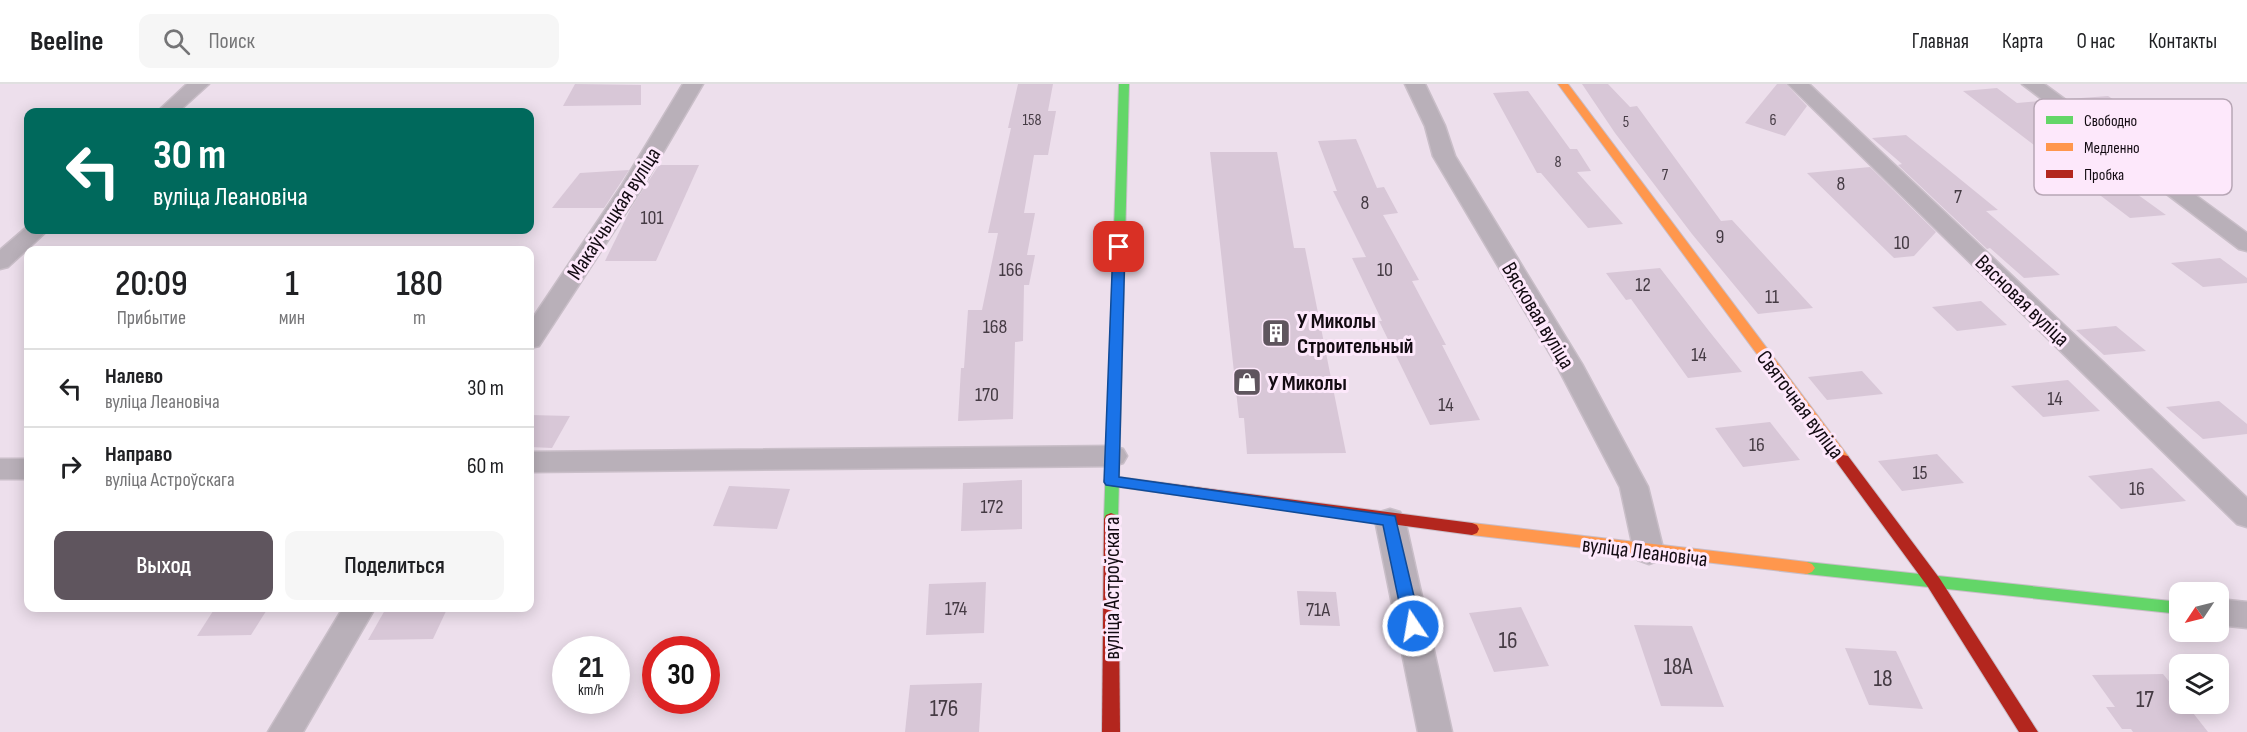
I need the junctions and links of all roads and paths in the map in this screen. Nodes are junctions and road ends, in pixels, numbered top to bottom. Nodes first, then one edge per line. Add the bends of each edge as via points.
1 (199, 84) edge
2 (693, 84) edge
3 (1124, 84) edge
4 (1415, 84) edge
5 (1563, 84) edge
6 (1798, 84) edge
7 (2032, 84) edge
8 (2052, 99) edge
9 (172, 108) edge
10 (2181, 195) edge
11 (32, 234) edge
12 (2247, 244) edge
13 (0, 262) edge
14 (534, 334) edge
15 (534, 462) edge
16 (0, 469) edge
17 (24, 469) edge
18 (1112, 469) junction
19 (2247, 516) edge
20 (1390, 520) junction
21 (1649, 552) junction
22 (1934, 583) junction
23 (2169, 607) edge
24 (357, 612) edge
25 (2229, 613) edge
26 (2247, 615) edge
27 (285, 732) edge
28 (1111, 732) edge
29 (1435, 732) edge
30 (2029, 732) edge

1 - 9 street
2 - 14 street, Макаўчыцкая вуліца via 633,185
3 - 18 street, вуліца Астроўскага
4 - 21 street, Вясковая вуліца via 1444,156 1569,364 1634,487
5 - 22 street, Святочная вуліца
6 - 19 street, Вясновая вуліца
7 - 8 street
10 - 12 street
11 - 13 street
15 - 18 street
16 - 17 street
18 - 20 street, вуліца Леановіча
18 - 28 street, вуліца Астроўскага
20 - 21 street, вуліца Леановіча
20 - 29 street
21 - 22 street, вуліца Леановіча
22 - 23 street, вуліца Леановіча
22 - 30 street, Святочная вуліца
24 - 27 street
25 - 26 street

